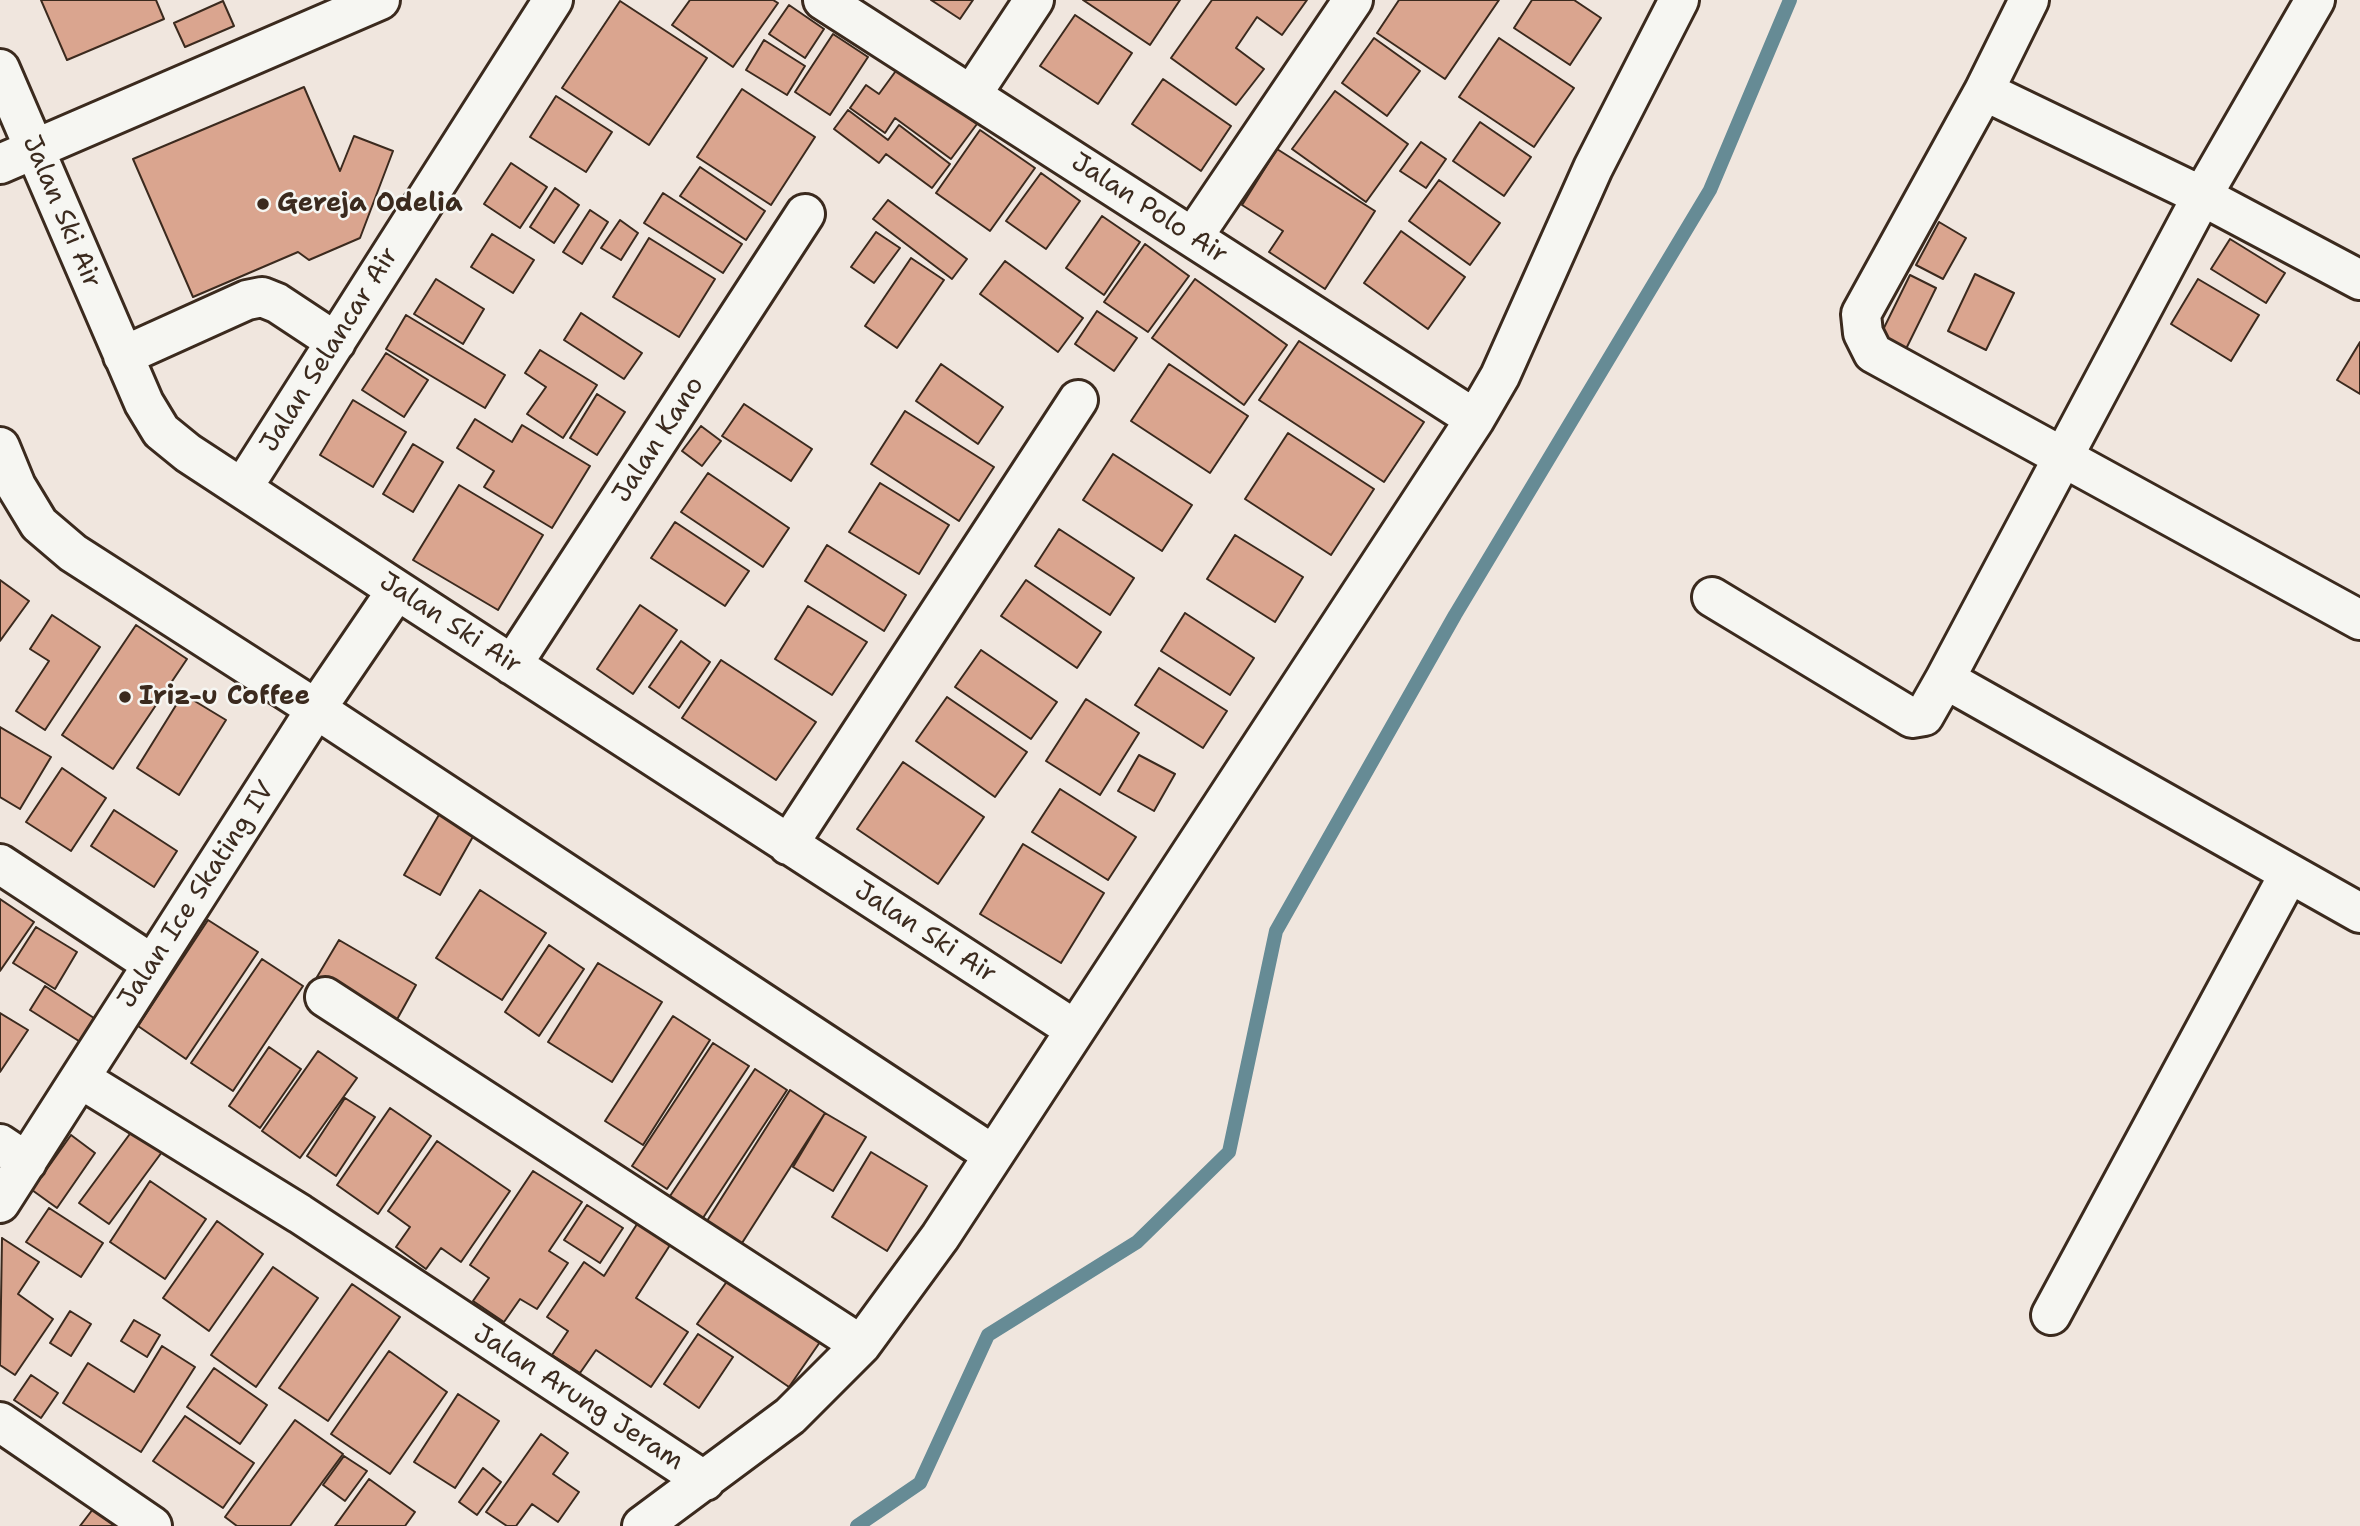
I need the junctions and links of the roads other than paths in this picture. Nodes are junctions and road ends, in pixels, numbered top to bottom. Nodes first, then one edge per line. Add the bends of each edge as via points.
1 (380, 0) edge
2 (553, 0) edge
3 (823, 0) edge
4 (1034, 0) edge
5 (1353, 0) edge
6 (1679, 0) edge
7 (2029, 0) edge
8 (2315, 0) edge
9 (0, 69) edge
10 (1984, 91) junction
11 (972, 94) junction
12 (17, 157) edge
13 (2202, 196) junction
14 (805, 214) dead end
15 (1193, 237) junction
16 (2360, 280) edge
17 (336, 342) junction
18 (123, 356) junction
19 (1078, 400) dead end
20 (1475, 419) junction
21 (0, 447) edge
22 (2064, 458) junction
23 (243, 487) junction
24 (397, 590) junction
25 (1712, 597) dead end
26 (2360, 620) edge
27 (512, 665) junction
28 (1945, 678) junction
29 (316, 709) junction
30 (788, 845) junction
31 (0, 864) edge
32 (2289, 874) junction
33 (2360, 914) edge
34 (152, 964) junction
35 (325, 997) dead end
36 (1074, 1029) junction
37 (81, 1079) junction
38 (13, 1153) edge
39 (992, 1154) junction
40 (0, 1203) edge
41 (2050, 1315) dead end
42 (861, 1345) junction
43 (0, 1422) edge
44 (705, 1481) junction
45 (152, 1526) edge
46 (642, 1526) edge

1 - 12 street
2 - 17 street, Jalan Selancar Air
3 - 11 street, Jalan Polo Air
4 - 11 street
5 - 15 street
6 - 20 street, Jalan Arung Jeram via 1593,168 1500,376
7 - 10 street
8 - 13 street
9 - 12 street, Jalan Ski Air
10 - 13 street
10 - 22 street via 1861,314 1863,333 1873,353
11 - 15 street, Jalan Polo Air
12 - 18 street, Jalan Ski Air
13 - 16 street
13 - 22 street
14 - 27 street, Jalan Kano
15 - 20 street, Jalan Polo Air
17 - 18 street via 262,298 247,300
17 - 23 street, Jalan Selancar Air
18 - 23 street, Jalan Ski Air via 161,431
19 - 30 street
20 - 36 street, Jalan Arung Jeram
21 - 29 street via 39,524 73,553
22 - 26 street
22 - 28 street
23 - 24 street, Jalan Ski Air
24 - 27 street, Jalan Ski Air
24 - 29 street, Jalan Ice Skating IV
25 - 28 street via 1912,718 1924,716
27 - 30 street, Jalan Ski Air
28 - 32 street
29 - 34 street, Jalan Ice Skating IV
29 - 39 street
30 - 36 street, Jalan Ski Air
31 - 34 street
32 - 33 street
32 - 41 street
34 - 37 street, Jalan Ice Skating IV
35 - 42 street
36 - 39 street, Jalan Arung Jeram
37 - 38 street, Jalan Ice Skating IV
37 - 44 street, Jalan Arung Jeram via 300,1214
38 - 40 street, Jalan Ice Skating IV
39 - 42 street, Jalan Arung Jeram via 940,1237
42 - 44 street, Jalan Arung Jeram via 790,1416
43 - 45 street
44 - 46 street

